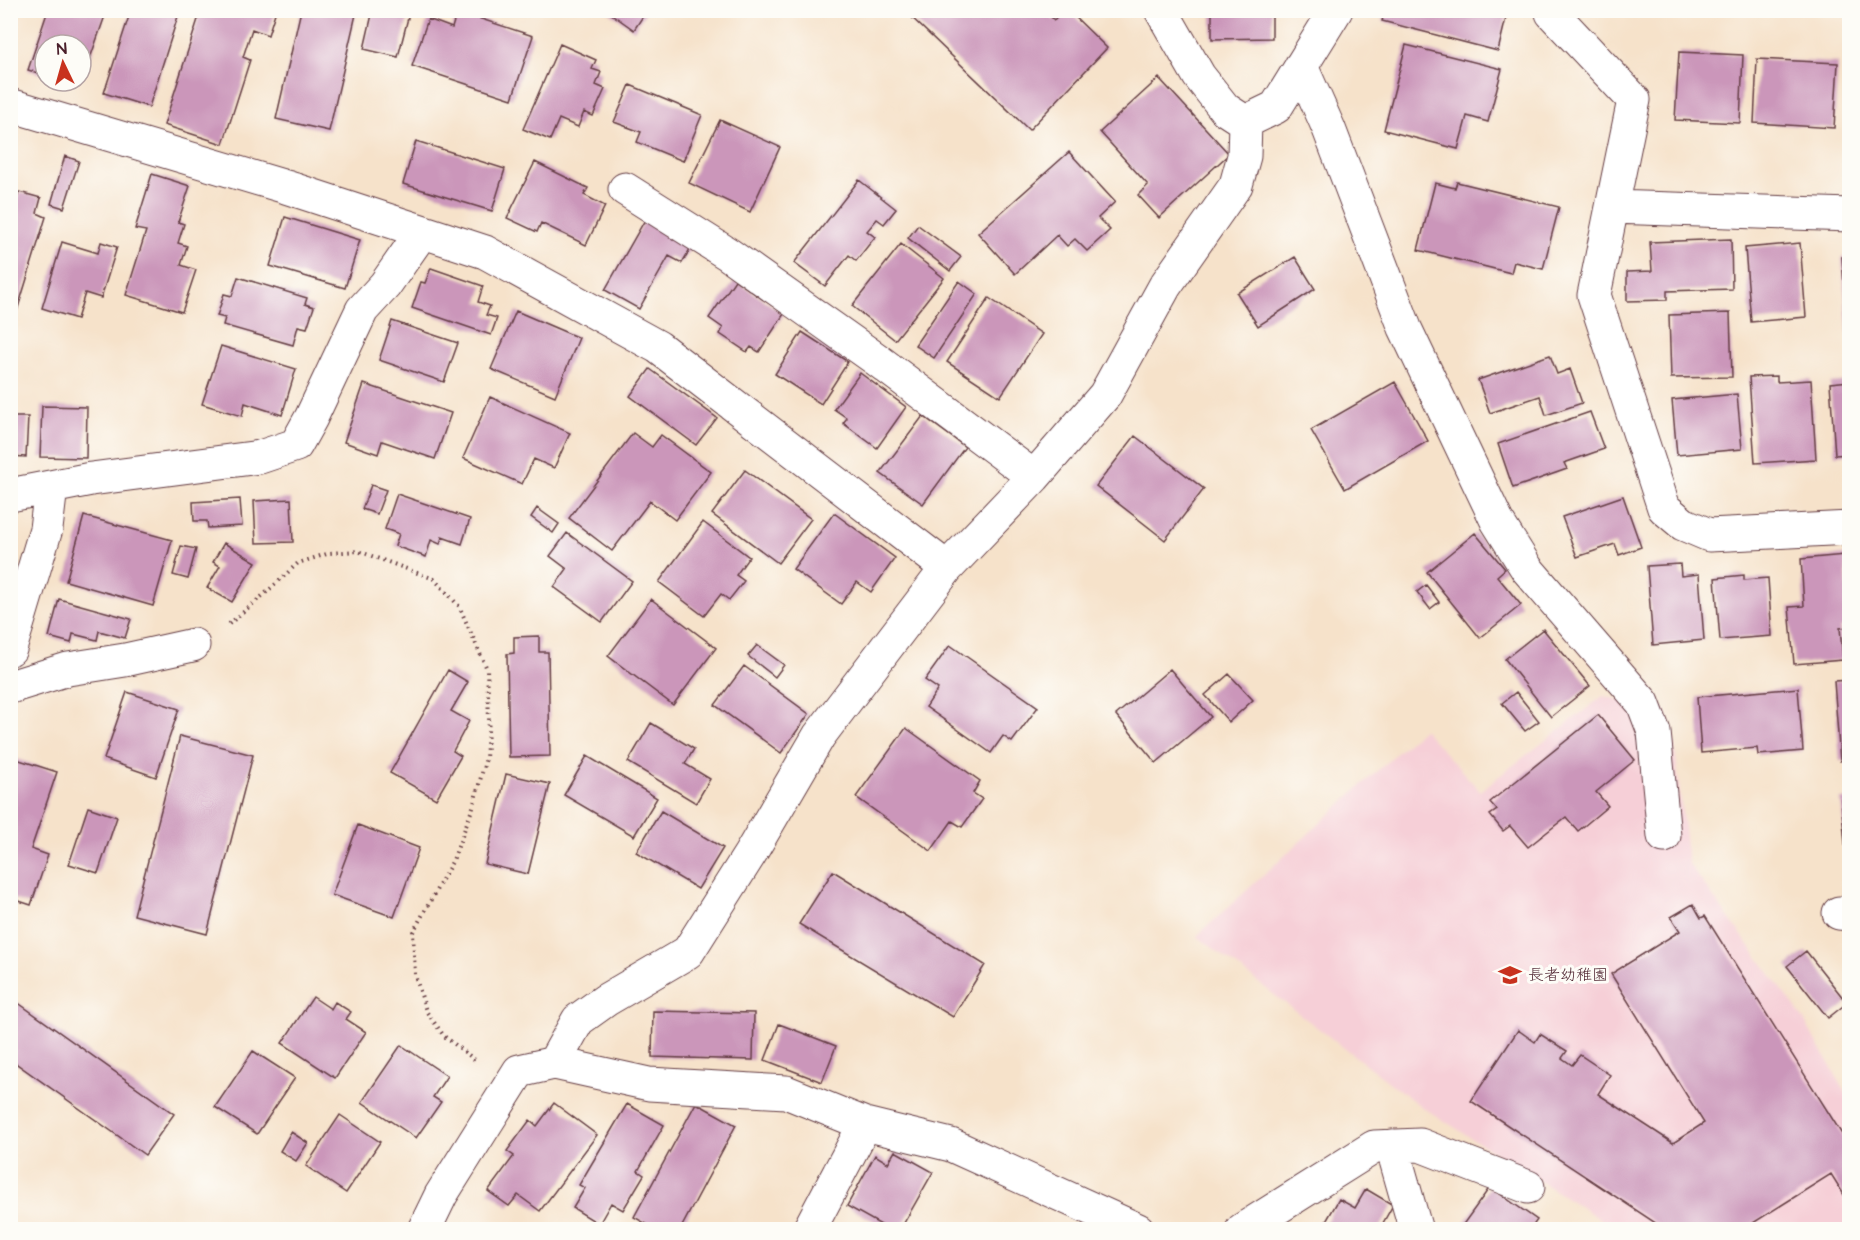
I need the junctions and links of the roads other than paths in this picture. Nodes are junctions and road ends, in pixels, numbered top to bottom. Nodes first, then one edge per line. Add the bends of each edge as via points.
1 (1161, 10) edge
2 (1336, 10) edge
3 (1552, 10) edge
4 (1301, 66) junction
5 (10, 105) edge
6 (1245, 122) junction
7 (625, 189) dead end
8 (1612, 207) junction
9 (1850, 215) edge
10 (422, 232) junction
11 (1034, 477) junction
12 (51, 487) junction
13 (10, 495) edge
14 (1850, 528) edge
15 (947, 568) junction
16 (193, 645) road end
17 (10, 649) edge
18 (10, 687) edge
19 (1664, 836) dead end
20 (554, 1063) junction
21 (865, 1124) junction
22 (1392, 1146) junction
23 (1528, 1187) dead end
24 (1416, 1229) edge
25 (424, 1230) edge
26 (809, 1230) edge
27 (1138, 1230) edge
28 (1242, 1230) edge

1 - 6 street via 1198,76 1225,109
2 - 4 street
3 - 8 street via 1634,100
4 - 6 street via 1276,107
4 - 19 street via 1405,328 1497,521 1527,569 1643,703 1654,732
5 - 10 street
6 - 11 street via 1244,156 1236,185 1165,286 1105,395
7 - 11 street via 728,254
8 - 9 street
8 - 14 street via 1594,295 1664,508 1683,524 1709,535
10 - 12 street via 362,310 296,445 260,457 91,478
10 - 15 street via 485,252 658,347
11 - 15 street
12 - 13 street
12 - 17 street via 46,530
15 - 20 street via 819,736 688,952 578,1020
16 - 18 street via 68,669
20 - 21 street via 649,1084 786,1092
20 - 25 street via 519,1071 441,1195
21 - 26 street
21 - 27 street via 951,1145
22 - 23 street via 1420,1145
22 - 24 street
22 - 28 street via 1374,1147

